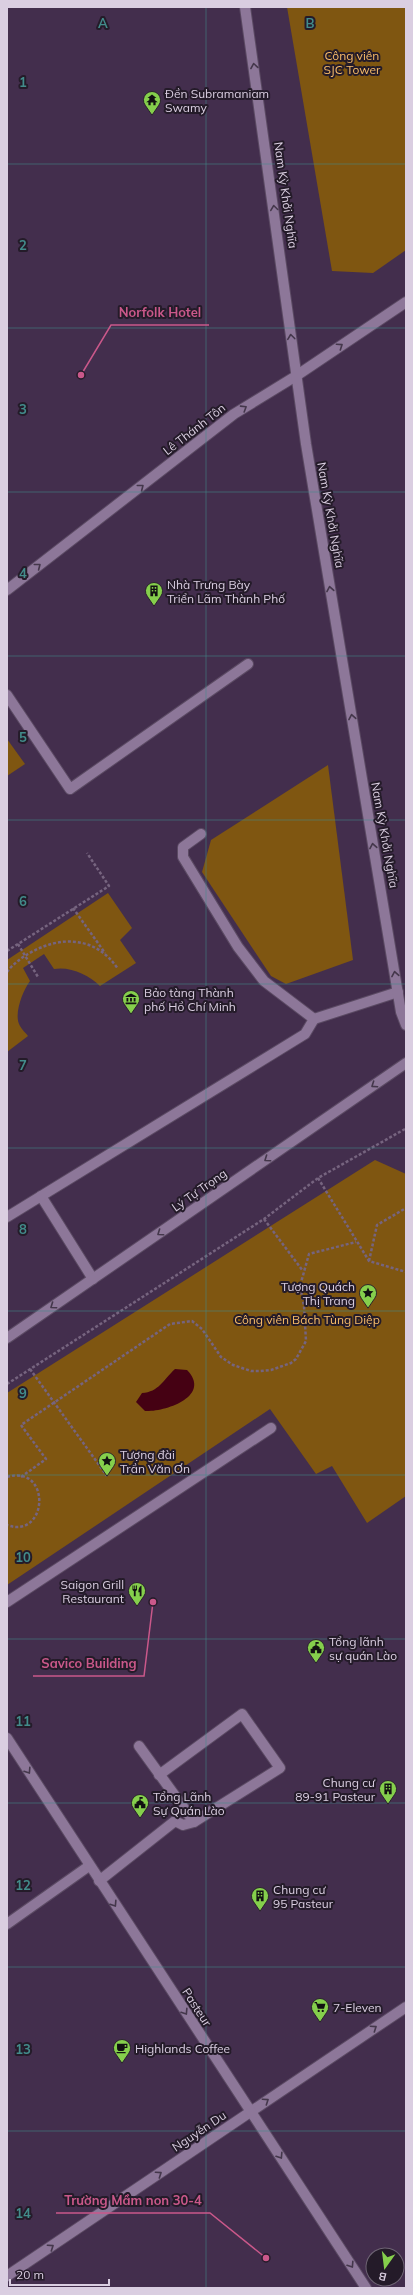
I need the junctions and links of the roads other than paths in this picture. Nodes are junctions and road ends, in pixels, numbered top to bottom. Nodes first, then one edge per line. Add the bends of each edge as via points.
1 (245, 7) edge
2 (406, 302) edge
3 (296, 376) junction
4 (7, 590) edge
5 (248, 664) dead end
6 (7, 695) edge
7 (201, 834) dead end
8 (398, 992) junction
9 (314, 1019) junction
10 (406, 1025) edge
11 (406, 1063) edge
12 (41, 1196) junction
13 (7, 1217) edge
14 (93, 1278) junction
15 (7, 1338) edge
16 (271, 1428) dead end
17 (7, 1602) edge
18 (7, 1739) edge
19 (139, 1746) dead end
20 (159, 1774) junction
21 (194, 1822) junction
22 (89, 1866) junction
23 (99, 1881) junction
24 (7, 1924) edge
25 (406, 2007) edge
26 (250, 2112) junction
27 (7, 2276) edge
28 (366, 2288) edge

3 -> 1 main road, Nam Kỳ Khởi Nghĩa
3 -> 2 main road, Lê Thánh Tôn
4 -> 3 main road, Lê Thánh Tôn via 234,414
8 -> 3 main road, Nam Kỳ Khởi Nghĩa
5 - 6 main road via 70,789
7 - 9 main road via 183,847 184,857 238,947 264,981
8 - 9 main road
8 - 10 main road, Nam Kỳ Khởi Nghĩa
9 - 12 main road via 305,1034
11 -> 14 main road, Lý Tự Trọng
12 - 13 main road
12 - 14 main road
14 -> 15 main road, Lý Tự Trọng
16 - 17 main road
18 -> 22 main road, Pasteur
19 - 20 main road
20 - 21 main road
20 - 21 main road via 242,1714 280,1768
21 - 23 main road via 183,1825 175,1821
22 - 23 main road, Pasteur
22 - 24 main road
23 -> 26 main road, Pasteur
26 -> 25 main road, Nguyễn Du
27 -> 26 main road, Nguyễn Du
26 -> 28 main road, Pasteur

